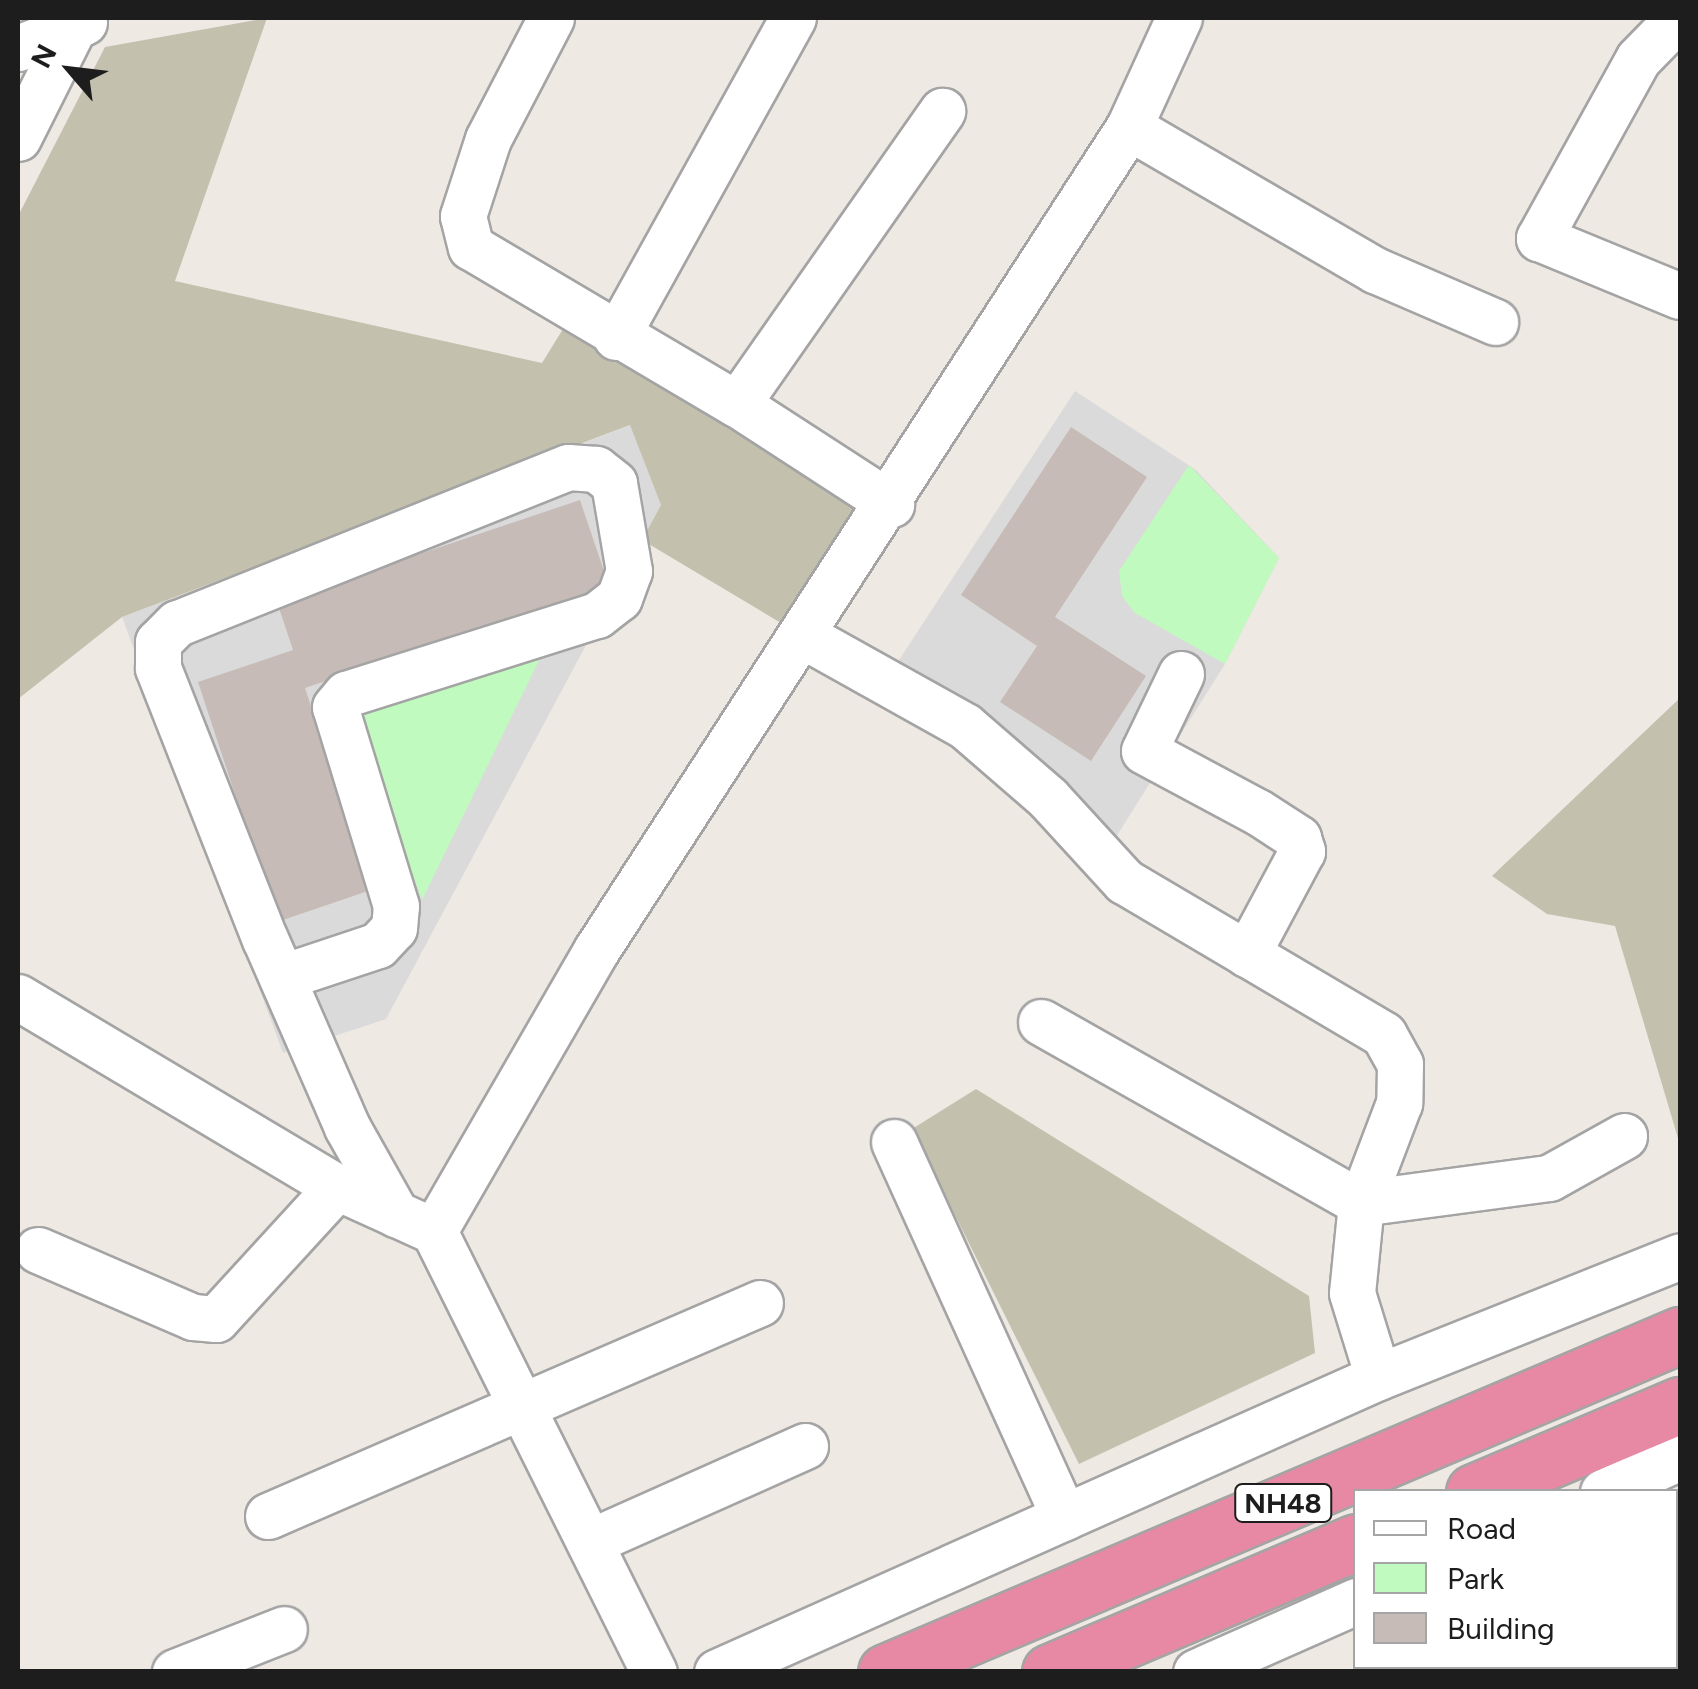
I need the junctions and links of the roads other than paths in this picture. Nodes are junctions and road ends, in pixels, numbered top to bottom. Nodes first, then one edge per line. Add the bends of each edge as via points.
1 (551, 18) edge
2 (793, 18) edge
3 (1179, 18) edge
4 (1678, 18) edge
5 (85, 22) edge
6 (18, 48) edge
7 (942, 111) dead end
8 (1129, 127) junction
9 (18, 138) edge
10 (1680, 296) edge
11 (1495, 322) dead end
12 (616, 337) junction
13 (737, 404) junction
14 (891, 504) junction
15 (804, 636) junction
16 (1180, 674) dead end
17 (1247, 954) junction
18 (282, 976) junction
19 (18, 996) edge
20 (1041, 1022) dead end
21 (1624, 1136) dead end
22 (894, 1142) dead end
23 (337, 1187) junction
24 (1362, 1203) junction
25 (415, 1222) junction
26 (38, 1250) dead end
27 (1680, 1256) edge
28 (760, 1303) dead end
29 (1680, 1335) edge
30 (1378, 1377) junction
31 (1680, 1404) edge
32 (526, 1406) junction
33 (805, 1446) dead end
34 (1680, 1457) edge
35 (1481, 1489) edge
36 (1610, 1489) edge
37 (268, 1516) dead end
38 (1064, 1517) junction
39 (594, 1540) junction
40 (1353, 1543) edge
41 (1353, 1603) edge
42 (284, 1629) dead end
43 (1271, 1656) edge
44 (175, 1672) edge
45 (654, 1672) edge
46 (717, 1672) edge
47 (886, 1672) edge
48 (1050, 1672) edge
49 (1196, 1672) edge

1 - 12 street via 488,139 463,216 471,247
2 - 12 street
3 - 8 street
4 - 10 street via 1638,59 1539,238
5 - 6 street
5 - 9 street
7 - 13 street
8 - 11 street via 1374,270
8 - 14 street
12 - 13 street
13 - 14 street
14 - 15 street
15 - 17 street via 965,726 1048,798 1124,881
15 - 25 street
16 - 17 street via 1144,751 1258,812 1298,838 1302,851
17 - 24 street via 1384,1035 1400,1064 1399,1104
18 - 18 street via 158,668 158,642 177,623 550,474 568,467 596,469 614,482 629,571 619,598 598,615 346,694 336,707 396,906 394,928 378,945
18 - 25 street via 347,1127
19 - 23 street
20 - 24 street
21 - 24 street via 1549,1178
22 - 38 street
23 - 25 street
23 - 26 street via 216,1319 193,1317
24 - 30 street via 1352,1293
25 - 32 street
27 - 30 street
28 - 32 street
29 - 47 highway, NH48
30 - 38 street
31 - 35 highway
32 - 37 street
32 - 39 street
33 - 39 street
34 - 36 street
38 - 46 street
39 - 45 street
40 - 48 highway, NH48
41 - 43 street
42 - 44 street
43 - 49 street

